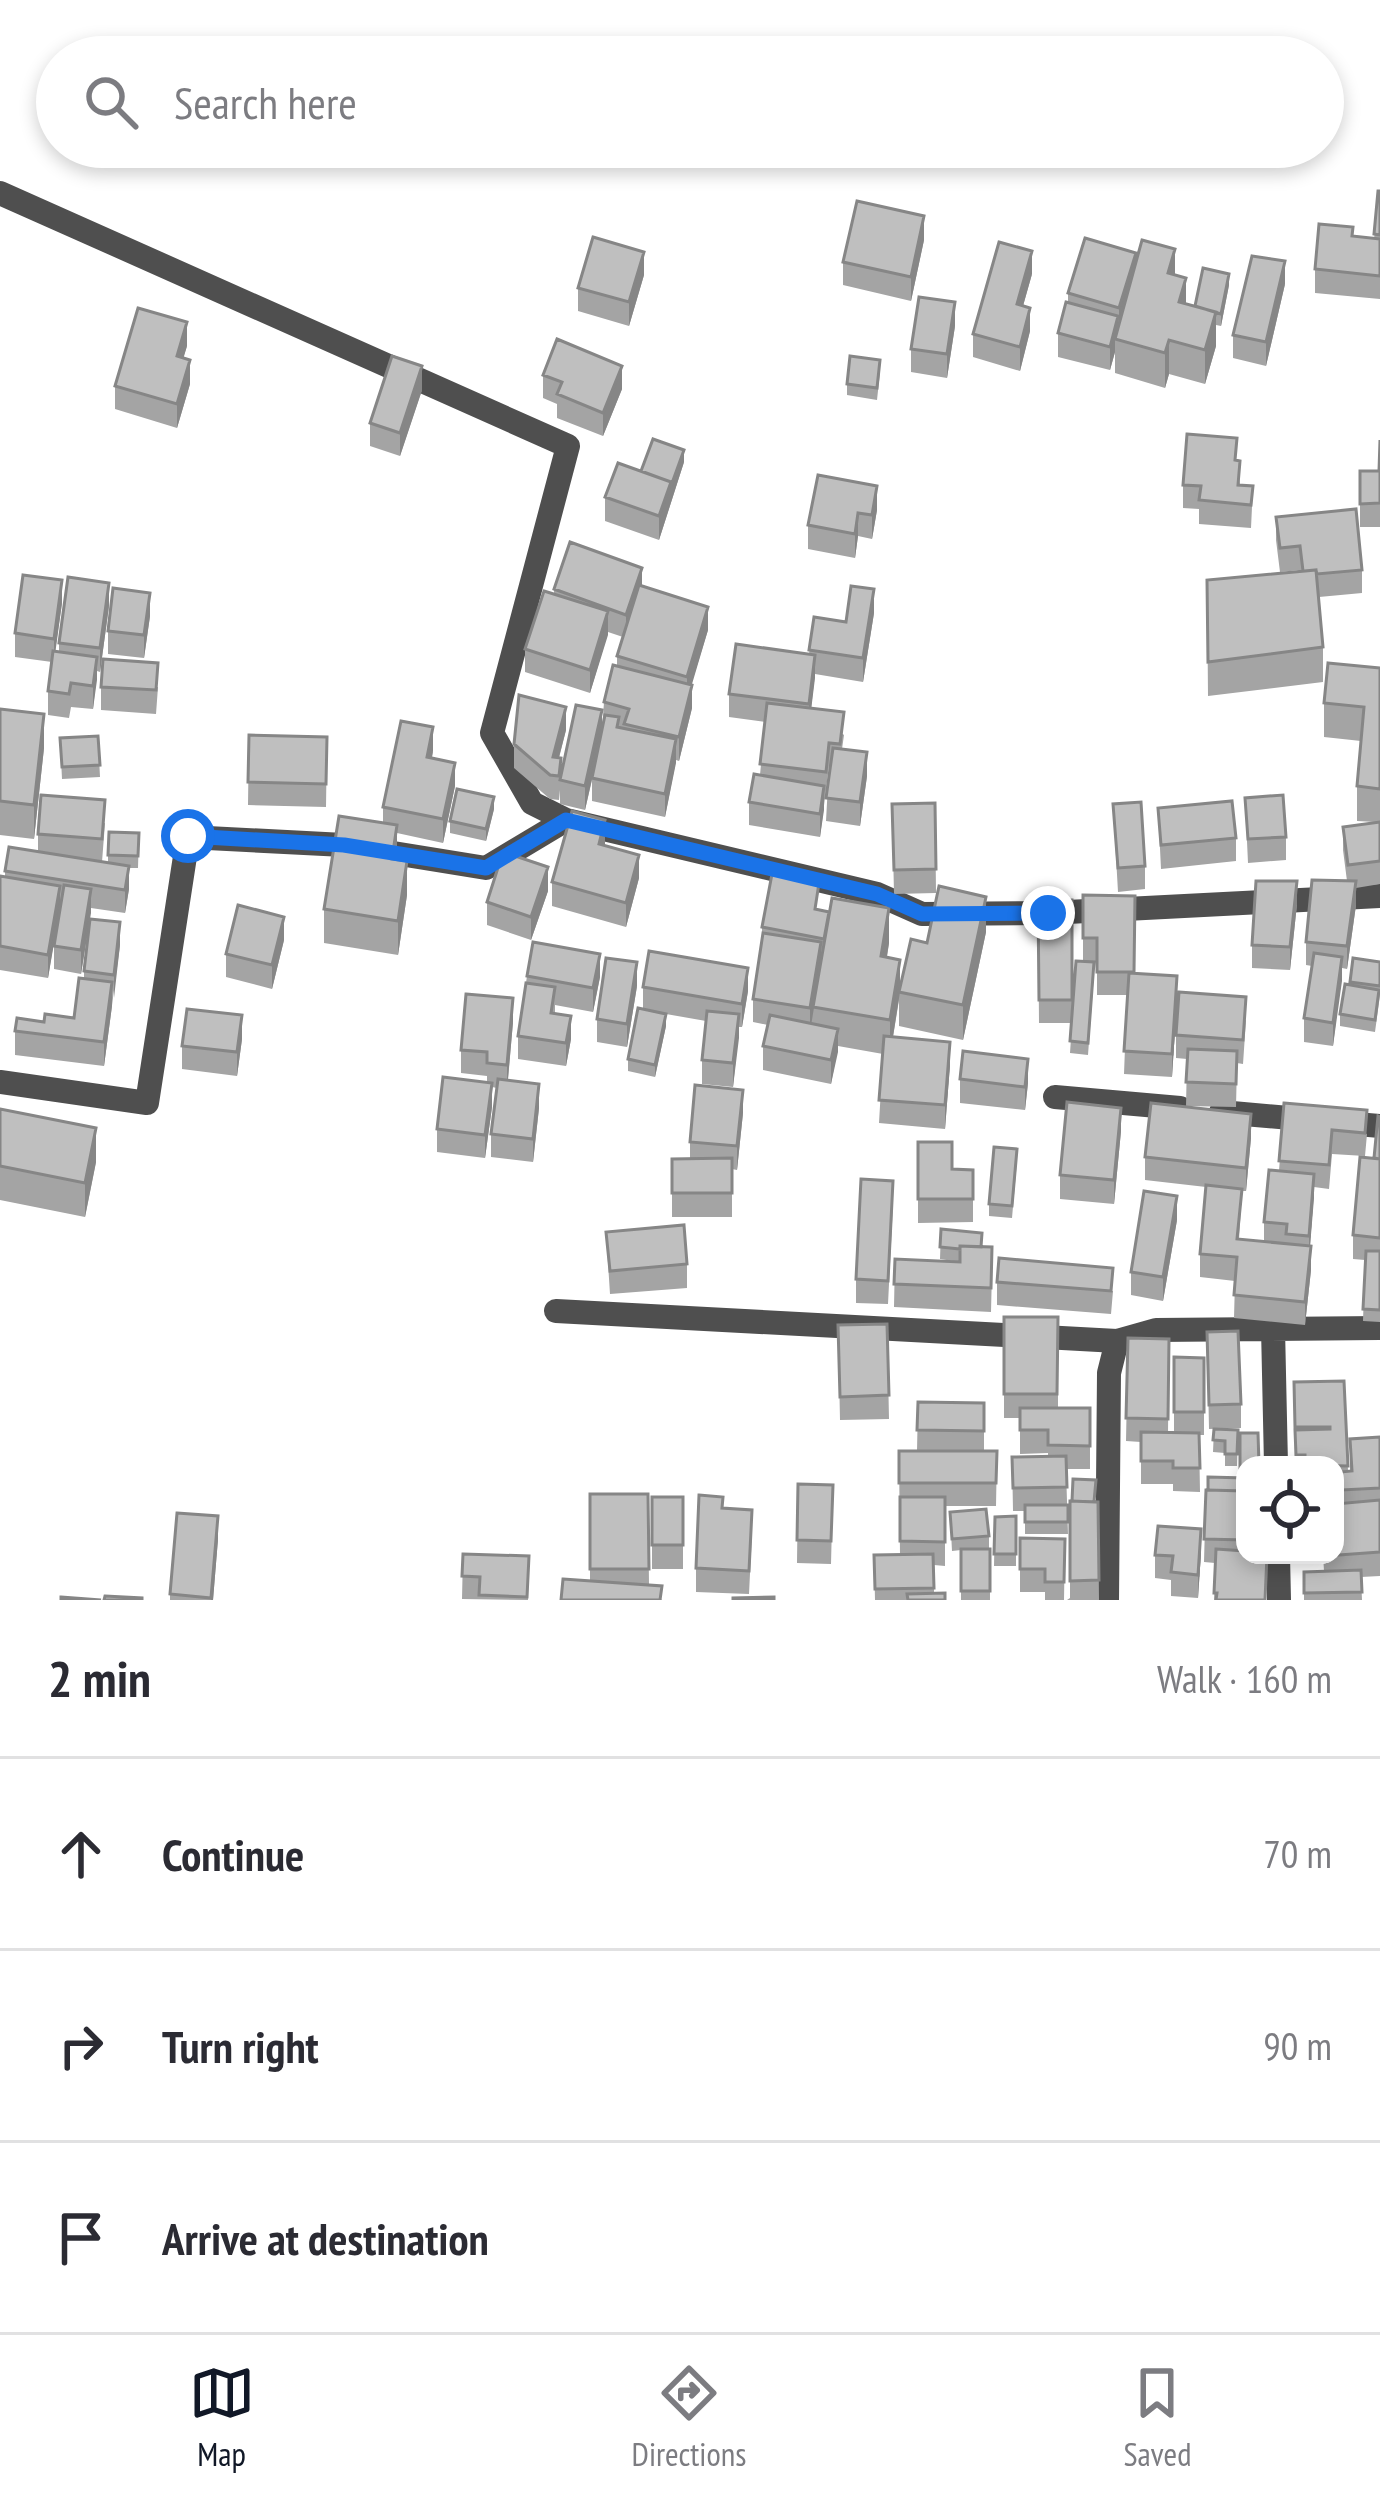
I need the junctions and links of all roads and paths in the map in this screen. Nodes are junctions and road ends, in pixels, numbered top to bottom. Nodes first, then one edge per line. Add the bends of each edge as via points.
1 (0, 193) edge
2 (566, 820) junction
3 (1380, 896) edge
4 (0, 1082) edge
5 (1055, 1097) dead end
6 (1380, 1126) edge
7 (556, 1311) dead end
8 (1273, 1328) junction
9 (1380, 1328) edge
10 (1117, 1341) junction
11 (1276, 1456) edge
12 (1278, 1564) edge
13 (1107, 1600) edge
14 (1279, 1600) edge

1 - 2 street via 568,446 492,734 532,803
2 - 3 street via 877,894 922,914
2 - 4 street via 486,868 344,845 188,836 147,1103
5 - 6 street
7 - 10 street
8 - 9 street
8 - 10 street via 1156,1330
8 - 11 street
10 - 13 street via 1109,1373
12 - 14 street

